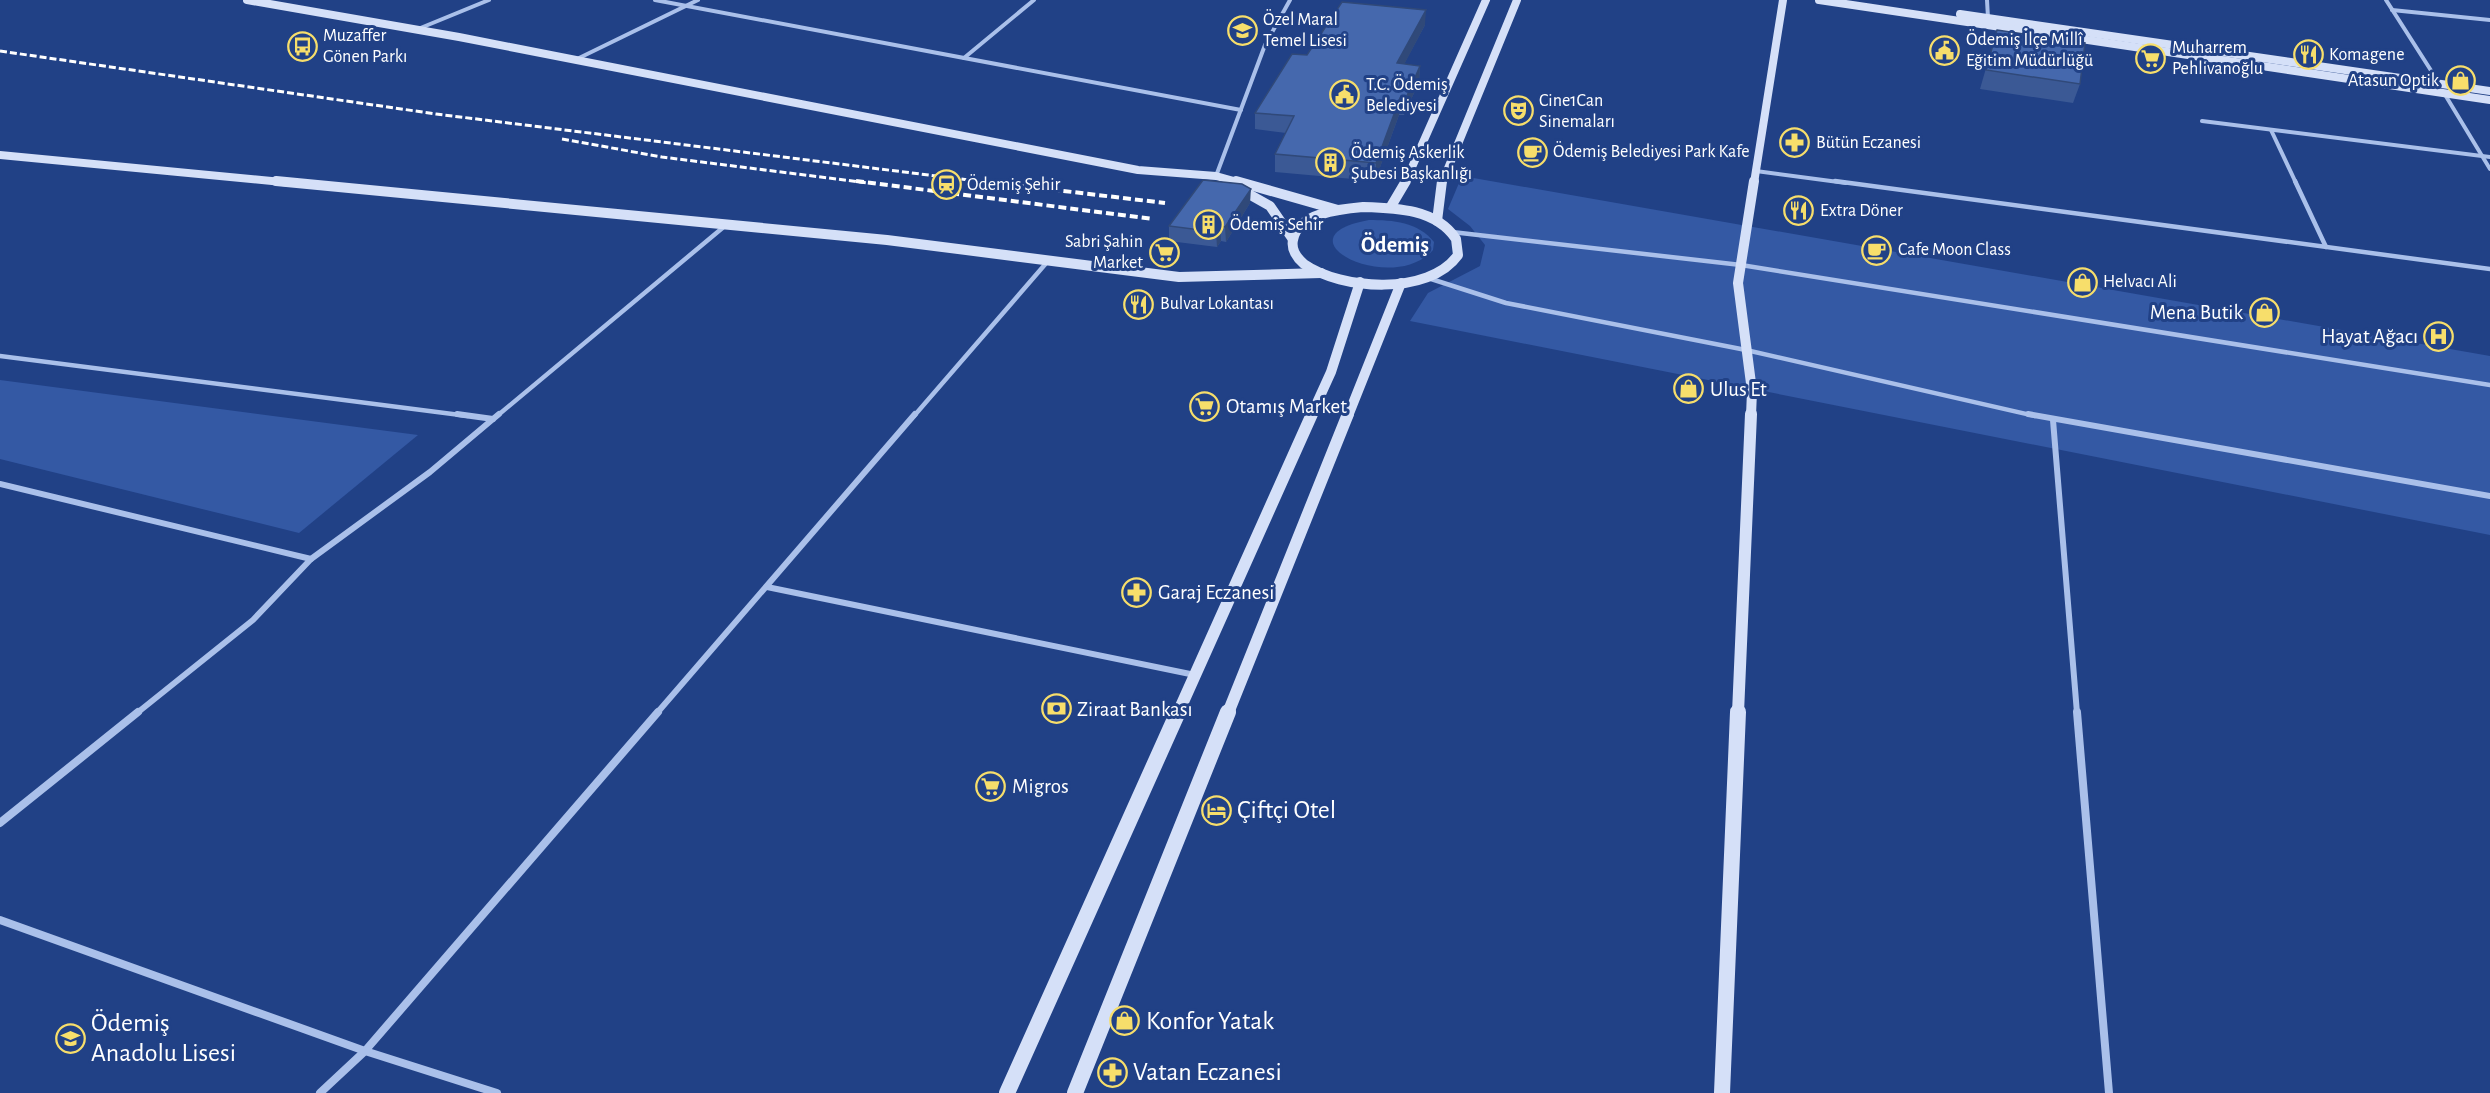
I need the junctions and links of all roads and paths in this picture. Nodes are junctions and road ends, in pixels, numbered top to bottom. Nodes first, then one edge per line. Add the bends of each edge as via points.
1 (247, 0) edge
2 (489, 0) edge
3 (655, 0) edge
4 (698, 0) edge
5 (1034, 0) edge
6 (1290, 0) edge
7 (1486, 0) edge
8 (1517, 0) edge
9 (1783, 0) edge
10 (1819, 0) edge
11 (1865, 0) edge
12 (1987, 0) edge
13 (2386, 0) edge
14 (688, 5) junction
15 (2392, 10) junction
16 (1988, 18) junction
17 (2490, 20) edge
18 (416, 30) junction
19 (964, 57) junction
20 (575, 60) junction
21 (2439, 83) junction
22 (2490, 91) edge
23 (2444, 93) junction
24 (2490, 100) edge
25 (1241, 110) junction
26 (2202, 121) dead end
27 (2271, 130) junction
28 (0, 155) edge
29 (2481, 156) junction
30 (2490, 158) edge
31 (2490, 169) edge
32 (1756, 171) junction
33 (1216, 176) junction
34 (1390, 208) junction
35 (1338, 210) junction
36 (1437, 221) junction
37 (726, 225) junction
38 (1452, 232) junction
39 (1292, 238) junction
40 (2326, 247) junction
41 (1048, 260) junction
42 (1741, 265) junction
43 (2490, 269) edge
44 (1321, 273) junction
45 (1426, 278) junction
46 (1360, 282) junction
47 (1401, 283) junction
48 (1746, 350) junction
49 (0, 356) edge
50 (2490, 385) edge
51 (494, 419) junction
52 (2053, 420) junction
53 (0, 484) edge
54 (2490, 496) edge
55 (311, 559) junction
56 (767, 587) junction
57 (1195, 675) junction
58 (0, 823) edge
59 (0, 920) edge
60 (365, 1051) junction
61 (320, 1093) edge
62 (497, 1093) edge
63 (1007, 1093) edge
64 (1075, 1093) edge
65 (1722, 1093) edge
66 (2109, 1093) edge

1 - 18 street
2 - 18 street
3 - 14 street
4 - 14 street
5 - 19 street
6 - 25 street via 1265,45
7 - 34 street via 1415,166
8 - 36 street via 1442,180
9 - 32 street
10 - 23 street
11 - 16 street
12 - 16 street
13 - 15 street
14 - 19 street
14 - 20 street
15 - 17 street
15 - 21 street
16 - 21 street
18 - 20 street
19 - 25 street
20 - 33 street via 1138,170
21 - 22 street
23 - 24 street
23 - 29 street
25 - 33 street
26 - 27 street
27 - 29 street
27 - 40 street
28 - 37 street
29 - 30 street
29 - 31 street
32 - 40 street
32 - 42 street
33 - 35 street
33 - 39 street via 1270,206
34 - 35 street
34 - 36 street
35 - 39 street via 1299,226
36 - 38 street
37 - 41 street
37 - 51 street
38 - 42 street
38 - 45 street via 1460,244 1457,257 1446,269
39 - 44 street via 1293,251 1303,263
40 - 43 street
41 - 44 street via 1179,277
41 - 56 street
42 - 48 street via 1738,283
42 - 50 street
44 - 46 street
45 - 47 street
45 - 48 street via 1506,303
46 - 47 street
46 - 57 street via 1331,372
47 - 64 street
48 - 52 street
48 - 65 street via 1752,391
49 - 51 street
51 - 55 street via 430,472
52 - 54 street
52 - 66 street
53 - 55 street
55 - 58 street via 253,620
56 - 57 street
56 - 60 street
57 - 63 street
59 - 60 street
60 - 61 street
60 - 62 street

